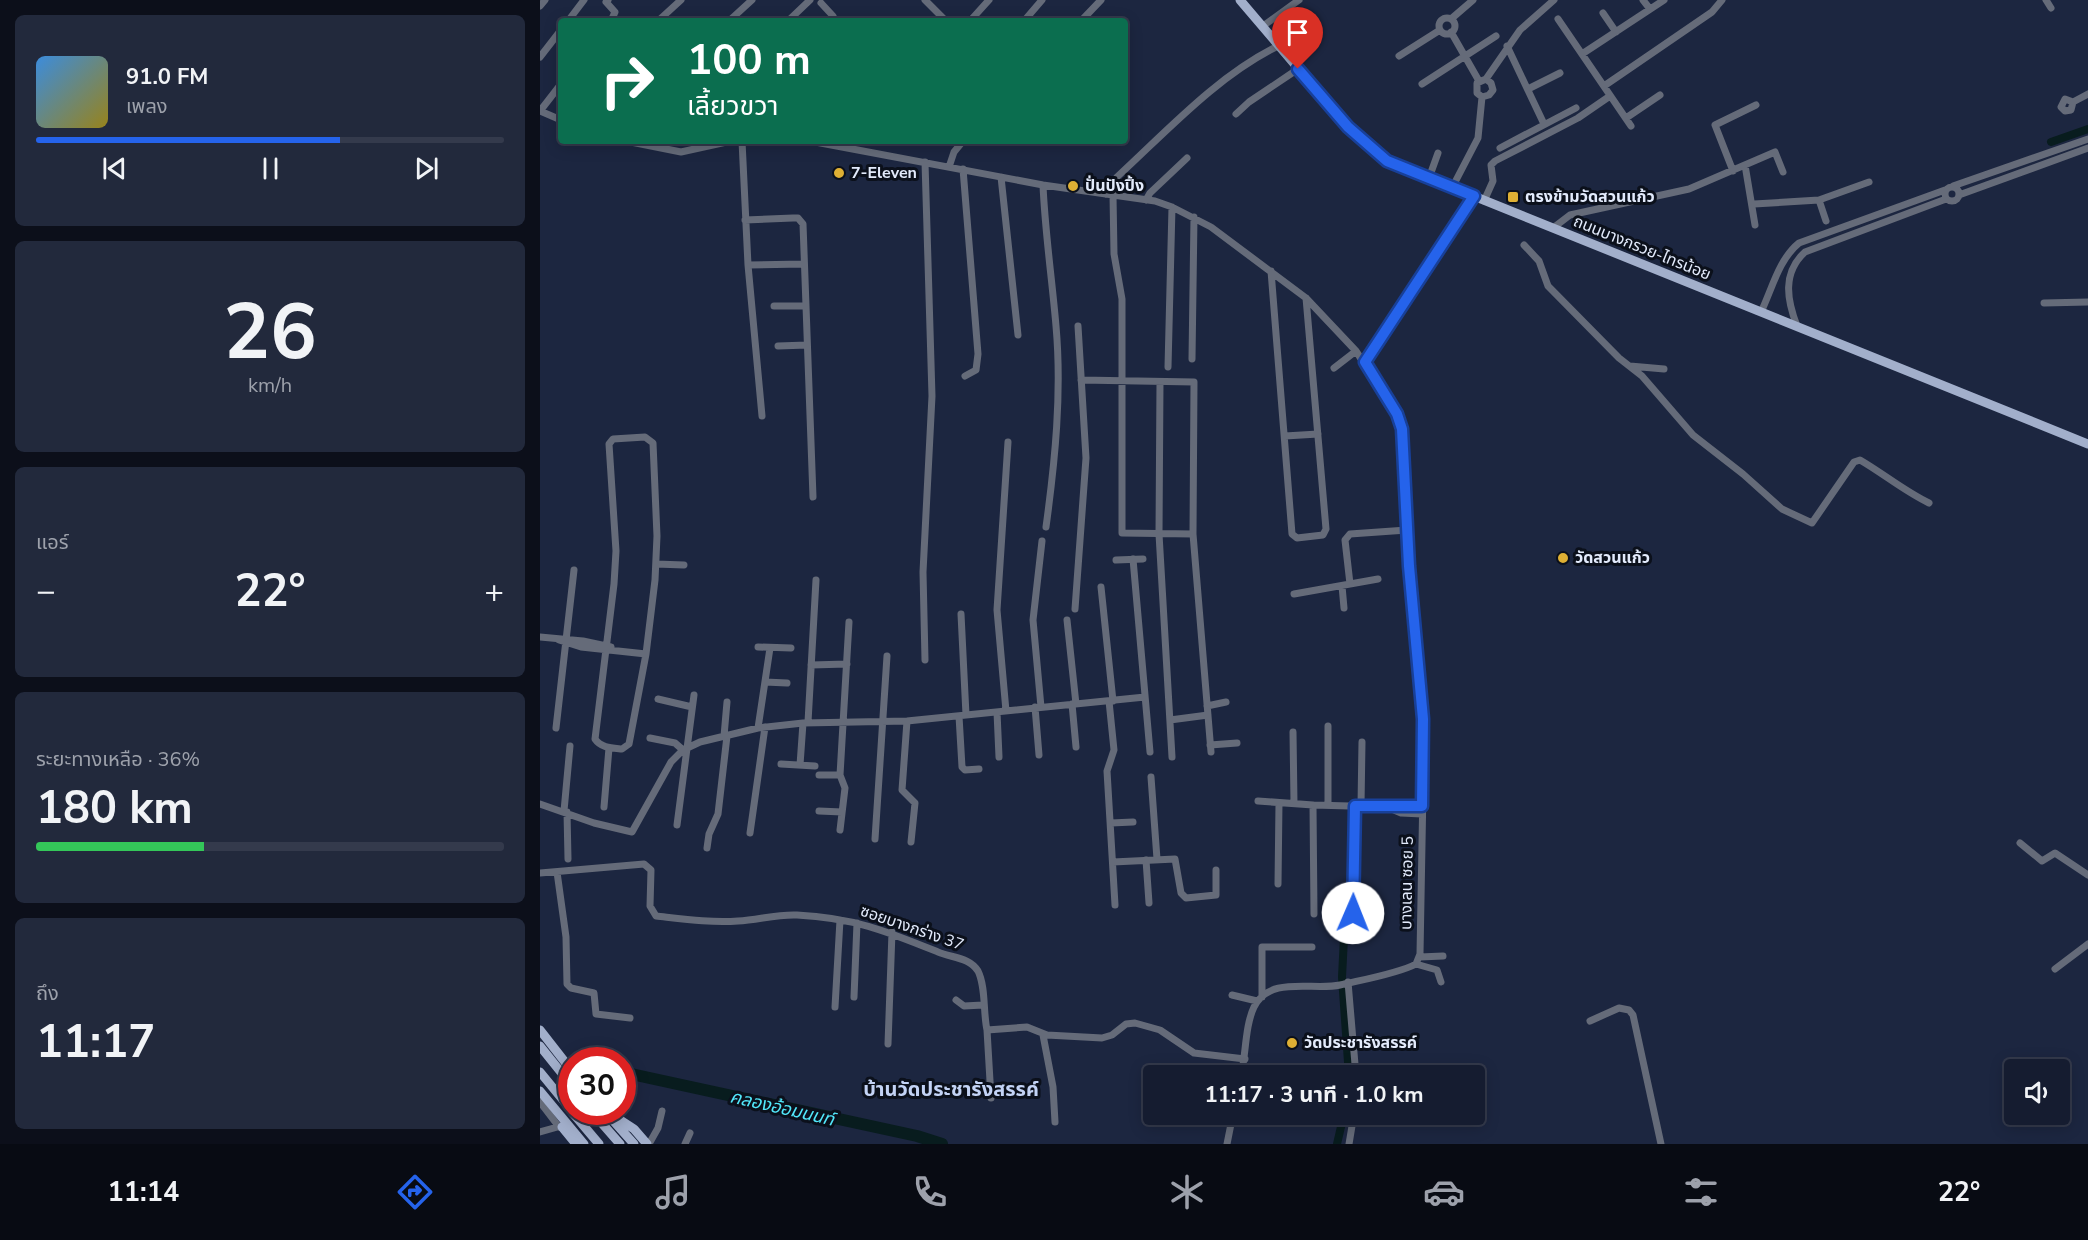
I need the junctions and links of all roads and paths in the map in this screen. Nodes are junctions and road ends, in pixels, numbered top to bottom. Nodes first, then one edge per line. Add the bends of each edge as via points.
1 (545, 0) edge
2 (584, 0) edge
3 (681, 0) edge
4 (752, 0) edge
5 (810, 0) edge
6 (925, 0) edge
7 (1040, 0) edge
8 (1101, 0) edge
9 (1240, 0) edge
10 (1299, 0) edge
11 (1473, 0) edge
12 (1554, 0) edge
13 (1643, 0) edge
14 (1664, 0) edge
15 (1711, 0) edge
16 (1722, 0) edge
17 (2046, 0) edge
18 (605, 1) edge
19 (821, 1) edge
20 (984, 2) edge
21 (540, 6) edge
22 (1717, 7) junction
23 (2051, 8) dead end
24 (1650, 9) junction
25 (1603, 13) dead end
26 (834, 16) dead end
27 (570, 18) edge
28 (612, 18) edge
29 (661, 18) edge
30 (732, 18) edge
31 (791, 18) edge
32 (943, 18) edge
33 (972, 18) edge
34 (1026, 18) edge
35 (1084, 18) edge
36 (1451, 19) junction
37 (1558, 20) dead end
38 (1263, 26) junction
39 (1440, 30) junction
40 (1451, 32) junction
41 (1616, 32) junction
42 (558, 34) edge
43 (1496, 36) dead end
44 (1278, 46) junction
45 (1508, 46) junction
46 (1582, 54) junction
47 (1399, 56) dead end
48 (1465, 56) junction
49 (540, 57) edge
50 (1298, 69) junction
51 (1560, 73) dead end
52 (1483, 80) junction
53 (1422, 84) dead end
54 (1604, 86) junction
55 (558, 88) edge
56 (1528, 89) junction
57 (2088, 94) edge
58 (1660, 95) dead end
59 (1611, 96) junction
60 (1482, 97) junction
61 (2073, 102) dead end
62 (1756, 105) dead end
63 (1576, 108) dead end
64 (540, 111) edge
65 (1236, 114) dead end
66 (1626, 118) junction
67 (558, 119) edge
68 (1544, 124) junction
69 (1631, 126) dead end
70 (2086, 140) edge
71 (646, 144) edge
72 (709, 144) edge
73 (742, 144) edge
74 (830, 144) edge
75 (868, 144) edge
76 (873, 144) edge
77 (961, 144) edge
78 (1500, 148) dead end
79 (2088, 149) edge
80 (869, 150) junction
81 (1438, 153) dead end
82 (1187, 158) dead end
83 (925, 162) junction
84 (1745, 165) junction
85 (950, 167) junction
86 (963, 169) junction
87 (1733, 171) junction
88 (1783, 172) dead end
89 (1001, 177) junction
90 (1429, 178) junction
91 (1990, 178) junction
92 (1869, 182) dead end
93 (1043, 185) junction
94 (1452, 188) junction
95 (1949, 188) junction
96 (1109, 195) junction
97 (1959, 195) junction
98 (1474, 196) junction
99 (1946, 199) junction
100 (1146, 200) junction
101 (1819, 200) junction
102 (1484, 201) junction
103 (1754, 204) junction
104 (1172, 207) junction
105 (1886, 212) junction
106 (1194, 217) junction
107 (745, 220) junction
108 (1826, 221) dead end
109 (1889, 222) junction
110 (1755, 225) dead end
111 (1553, 228) junction
112 (1828, 232) junction
113 (1831, 243) junction
114 (1524, 244) dead end
115 (803, 264) junction
116 (748, 265) junction
117 (1271, 271) junction
118 (1778, 276) junction
119 (1788, 280) junction
120 (1306, 298) junction
121 (2088, 302) edge
122 (2044, 303) dead end
123 (774, 306) dead end
124 (805, 306) junction
125 (1761, 312) junction
126 (1078, 326) dead end
127 (1797, 326) junction
128 (1018, 335) dead end
129 (807, 345) junction
130 (778, 346) dead end
131 (1356, 351) junction
132 (1192, 359) dead end
133 (1365, 362) junction
134 (1630, 366) junction
135 (1168, 367) dead end
136 (1334, 368) dead end
137 (1664, 369) dead end
138 (965, 376) dead end
139 (1081, 380) junction
140 (1122, 381) junction
141 (1160, 381) junction
142 (762, 416) dead end
143 (1318, 434) junction
144 (1285, 436) junction
145 (1008, 442) dead end
146 (2088, 444) edge
147 (813, 497) dead end
148 (1929, 502) dead end
149 (1046, 527) dead end
150 (1407, 530) junction
151 (1159, 534) junction
152 (1193, 534) junction
153 (1042, 542) dead end
154 (1133, 559) junction
155 (1143, 559) dead end
156 (1116, 560) dead end
157 (656, 564) junction
158 (684, 565) dead end
159 (574, 570) dead end
160 (1378, 579) dead end
161 (816, 580) dead end
162 (1350, 584) junction
163 (1342, 586) junction
164 (1101, 587) dead end
165 (1294, 594) dead end
166 (1344, 608) dead end
167 (1075, 609) dead end
168 (961, 614) dead end
169 (1067, 620) dead end
170 (849, 622) dead end
171 (540, 637) edge
172 (564, 641) junction
173 (759, 647) dead end
174 (607, 648) junction
175 (770, 648) junction
176 (791, 648) dead end
177 (646, 654) junction
178 (887, 656) dead end
179 (925, 660) dead end
180 (811, 664) junction
181 (847, 664) junction
182 (765, 682) junction
183 (787, 683) dead end
184 (694, 695) dead end
185 (1145, 697) junction
186 (657, 699) dead end
187 (1111, 701) junction
188 (727, 702) dead end
189 (1226, 702) dead end
190 (1074, 704) junction
191 (1207, 706) junction
192 (692, 707) junction
193 (1038, 707) junction
194 (1006, 711) junction
195 (997, 712) junction
196 (962, 716) junction
197 (1208, 716) junction
198 (1170, 720) junction
199 (907, 721) junction
200 (806, 722) junction
201 (844, 722) junction
202 (883, 722) junction
203 (1328, 726) dead end
204 (556, 728) dead end
205 (762, 728) junction
206 (1293, 732) dead end
207 (725, 736) junction
208 (650, 738) dead end
209 (1362, 742) dead end
210 (1237, 743) dead end
211 (570, 746) dead end
212 (1076, 747) dead end
213 (609, 748) junction
214 (685, 749) junction
215 (1150, 752) dead end
216 (1039, 755) dead end
217 (999, 757) dead end
218 (1172, 757) dead end
219 (781, 764) dead end
220 (800, 765) junction
221 (815, 766) dead end
222 (979, 769) dead end
223 (819, 774) dead end
224 (840, 775) junction
225 (1151, 777) dead end
226 (1258, 801) dead end
227 (1279, 802) junction
228 (1294, 803) junction
229 (540, 804) edge
230 (1313, 805) junction
231 (1328, 805) junction
232 (1358, 806) junction
233 (604, 807) dead end
234 (1422, 809) junction
235 (819, 811) dead end
236 (565, 812) junction
237 (842, 812) junction
238 (1132, 822) dead end
239 (1111, 823) junction
240 (677, 825) dead end
241 (840, 830) dead end
242 (750, 833) dead end
243 (874, 838) dead end
244 (911, 842) dead end
245 (2020, 843) dead end
246 (707, 848) dead end
247 (568, 859) dead end
248 (1157, 859) junction
249 (1146, 860) junction
250 (1113, 862) junction
251 (1216, 870) dead end
252 (557, 872) junction
253 (540, 873) edge
254 (2088, 875) edge
255 (1278, 884) dead end
256 (1149, 903) dead end
257 (1115, 905) dead end
258 (1353, 913) dead end
259 (1314, 914) dead end
260 (840, 920) junction
261 (857, 922) junction
262 (892, 932) junction
263 (2088, 944) edge
264 (1312, 947) dead end
265 (1443, 956) dead end
266 (1418, 961) junction
267 (2055, 969) dead end
268 (1442, 982) dead end
269 (1345, 983) junction
270 (1232, 995) dead end
271 (854, 997) dead end
272 (1260, 999) junction
273 (956, 1000) dead end
274 (983, 1005) junction
275 (835, 1007) dead end
276 (630, 1018) dead end
277 (1590, 1021) dead end
278 (540, 1030) edge
279 (987, 1030) junction
280 (1043, 1035) junction
281 (888, 1044) dead end
282 (540, 1046) edge
283 (558, 1053) edge
284 (1245, 1059) junction
285 (1244, 1065) edge
286 (1355, 1065) edge
287 (558, 1068) edge
288 (540, 1072) edge
289 (540, 1091) edge
290 (558, 1093) edge
291 (991, 1098) dead end
292 (540, 1102) edge
293 (662, 1111) dead end
294 (1055, 1122) dead end
295 (583, 1125) edge
296 (602, 1125) edge
297 (617, 1125) edge
298 (627, 1125) edge
299 (1231, 1125) edge
300 (1352, 1125) edge
301 (560, 1126) junction
302 (540, 1132) edge
303 (690, 1133) dead end
304 (576, 1144) edge
305 (585, 1144) edge
306 (599, 1144) edge
307 (620, 1144) edge
308 (634, 1144) edge
309 (648, 1144) edge
310 (685, 1144) edge
311 (1227, 1144) edge
312 (1349, 1144) edge
313 (1661, 1144) edge

1 - 21 street
2 - 27 street
3 - 29 street
4 - 30 street
5 - 31 street
6 - 32 street
7 - 34 street
8 - 35 street
9 - 38 main road, ถนนบางกรวย-ไทรน้อย
10 - 38 street
11 - 36 street
12 - 45 street
13 - 24 street
14 - 24 street
15 - 22 street
16 - 22 street
17 - 23 street
18 - 28 street via 615,12
19 - 26 street
20 - 33 street
22 - 54 street
24 - 41 street
25 - 41 street
36 - 39 street via 1443,19
36 - 40 street
37 - 46 street
38 - 44 main road, ถนนบางกรวย-ไทรน้อย
39 - 40 street
39 - 47 street
40 - 48 street
41 - 46 street
42 - 49 street
43 - 48 street
44 - 50 main road, ถนนบางกรวย-ไทรน้อย
44 - 96 street via 1218,85 1117,177
45 - 52 street
45 - 56 street
46 - 54 street
48 - 52 street
48 - 53 street
50 - 65 street
50 - 90 main road, ถนนบางกรวย-ไทรน้อย via 1366,145 1387,161
51 - 56 street
52 - 60 street via 1476,90
52 - 60 street via 1491,83 1493,90
54 - 59 street
55 - 64 street
56 - 68 street
57 - 61 street
58 - 66 street
59 - 66 street
59 - 102 street via 1578,118 1495,161 1491,165 1493,181
60 - 94 street via 1478,138
62 - 87 street via 1715,125
63 - 68 street
64 - 67 street
66 - 69 street
68 - 78 street
70 - 79 street
70 - 91 street
71 - 72 street via 681,152
73 - 107 street
74 - 80 street, บางเลน ซอย 5
75 - 80 street
76 - 80 street
77 - 85 street
79 - 91 street
80 - 83 street, บางเลน ซอย 5
81 - 90 street
82 - 100 street
83 - 85 street, บางเลน ซอย 5
83 - 179 street via 932,396 923,572
84 - 87 street
84 - 88 street via 1775,152
84 - 103 street
85 - 86 street, บางเลน ซอย 5
86 - 89 street, บางเลน ซอย 5
86 - 138 street via 978,354 976,370
87 - 111 street via 1689,189 1570,215
89 - 93 street, บางเลน ซอย 5
89 - 128 street
90 - 94 main road, ถนนบางกรวย-ไทรน้อย
91 - 95 street
91 - 97 street
92 - 101 street
93 - 96 street, บางเลน ซอย 5
93 - 149 street via 1058,378 1054,478
94 - 98 main road, ถนนบางกรวย-ไทรน้อย
95 - 97 street via 1958,189
95 - 99 street
95 - 105 street
96 - 100 street, บางเลน ซอย 5
96 - 140 street via 1122,299
97 - 99 street via 1954,201
98 - 102 main road, ถนนบางกรวย-ไทรน้อย
98 - 133 street
99 - 109 street
100 - 104 street, บางเลน ซอย 5
101 - 103 street
101 - 108 street
102 - 111 main road, ถนนบางกรวย-ไทรน้อย
103 - 110 street
104 - 106 street, บางเลน ซอย 5
104 - 135 street
105 - 109 street
105 - 112 street
106 - 117 street, บางเลน ซอย 5
106 - 132 street
107 - 115 street via 798,218 803,224
107 - 116 street
109 - 113 street
111 - 125 main road, ถนนบางกรวย-ไทรน้อย
112 - 113 street
112 - 118 street via 1790,250
113 - 119 street via 1804,252
114 - 134 street via 1539,261 1548,286
115 - 116 street
115 - 124 street
116 - 142 street
117 - 120 street, บางเลน ซอย 5
117 - 144 street
118 - 119 street
118 - 125 street
119 - 127 street via 1790,309
120 - 131 street, บางเลน ซอย 5
120 - 143 street
121 - 122 street
123 - 124 street
124 - 129 street
125 - 127 main road, ถนนบางกรวย-ไทรน้อย
126 - 139 street
127 - 146 main road, ถนนบางกรวย-ไทรน้อย
129 - 130 street
129 - 147 street
131 - 133 street, บางเลน ซอย 5
131 - 136 street
133 - 150 street, บางเลน ซอย 5 via 1401,421
134 - 137 street
134 - 148 street via 1693,435 1782,509 1812,523 1854,462 1860,460 1894,480 1903,490
139 - 140 street
139 - 167 street via 1086,458
140 - 141 street
140 - 151 street via 1122,533
141 - 151 street
141 - 152 street via 1194,382
143 - 144 street
143 - 144 street via 1326,532 1297,538 1292,534
145 - 194 street via 997,610
150 - 162 street via 1347,536
150 - 234 street, บางเลน ซอย 5 via 1423,719
151 - 152 street
151 - 198 street
152 - 191 street
153 - 193 street via 1033,620
154 - 155 street
154 - 156 street
154 - 185 street
157 - 158 street
157 - 174 street via 653,443 645,438 613,439 609,444 616,551
157 - 177 street
159 - 172 street
160 - 162 street
161 - 180 street
162 - 163 street
163 - 165 street
163 - 166 street
164 - 187 street
168 - 196 street
169 - 190 street
170 - 181 street
171 - 172 street
172 - 174 street
172 - 204 street
173 - 175 street
174 - 177 street
174 - 213 street via 595,739
175 - 176 street
175 - 182 street
177 - 213 street via 629,744 622,749
178 - 202 street
180 - 181 street
180 - 200 street
181 - 201 street
182 - 183 street
182 - 205 street
184 - 192 street
185 - 187 street
185 - 215 street
186 - 192 street
187 - 190 street
187 - 239 street via 1114,750 1107,771
188 - 207 street
189 - 191 street
190 - 193 street
190 - 212 street
191 - 197 street
192 - 214 street
193 - 194 street
193 - 216 street
194 - 195 street
195 - 196 street
195 - 217 street
196 - 199 street
196 - 222 street via 962,767
197 - 198 street
197 - 210 street via 1210,749
198 - 218 street
199 - 202 street
199 - 244 street via 902,790 915,803
200 - 201 street
200 - 205 street
200 - 220 street
201 - 202 street
201 - 224 street
202 - 243 street
203 - 231 street
205 - 207 street
205 - 242 street
206 - 228 street
207 - 214 street
207 - 246 street via 718,814
208 - 214 street
209 - 232 street
211 - 236 street
213 - 233 street
214 - 236 street via 662,776 632,832
214 - 240 street
219 - 220 street
220 - 221 street
223 - 224 street
224 - 237 street via 844,788
225 - 248 street
226 - 227 street
227 - 228 street
227 - 255 street
228 - 230 street
229 - 236 street
230 - 231 street
230 - 259 street
231 - 232 street
232 - 234 street via 1387,807 1401,813
232 - 258 street
234 - 266 street, บางเลน ซอย 5
235 - 237 street
236 - 247 street
237 - 241 street
238 - 239 street
239 - 250 street
245 - 254 street via 2042,861 2055,853
248 - 249 street
248 - 251 street via 1172,858 1178,862 1181,893 1186,898 1216,894
249 - 250 street
249 - 256 street
250 - 257 street
252 - 253 street, ซอยบางกร่าง 37
252 - 260 street, ซอยบางกร่าง 37 via 644,864 651,870 650,906 656,916 736,921 795,915
252 - 276 street via 566,937 567,984 594,993 596,1014
260 - 261 street, ซอยบางกร่าง 37
260 - 275 street
261 - 262 street, ซอยบางกร่าง 37
261 - 271 street
262 - 274 street, ซอยบางกร่าง 37 via 970,963 981,980
262 - 281 street
263 - 267 street
264 - 272 street via 1262,947
265 - 266 street
266 - 268 street via 1437,970
266 - 269 street
269 - 272 street via 1275,989
269 - 286 street
270 - 272 street
272 - 284 street via 1252,1013
273 - 274 street via 964,1006
274 - 279 street, ซอยบางกร่าง 37
277 - 313 street via 1619,1008 1633,1015
278 - 283 main road
279 - 280 street via 1027,1028
279 - 291 street, ซอยบางกร่าง 37
280 - 284 street via 1102,1038 1135,1023 1160,1030 1194,1053
280 - 294 street
282 - 287 main road
284 - 285 street
288 - 290 main road
289 - 305 main road
292 - 301 street
293 - 309 street
295 - 306 main road
296 - 307 main road
297 - 308 main road
298 - 309 main road
299 - 311 street
300 - 312 street
301 - 302 street
301 - 304 main road
303 - 310 street

